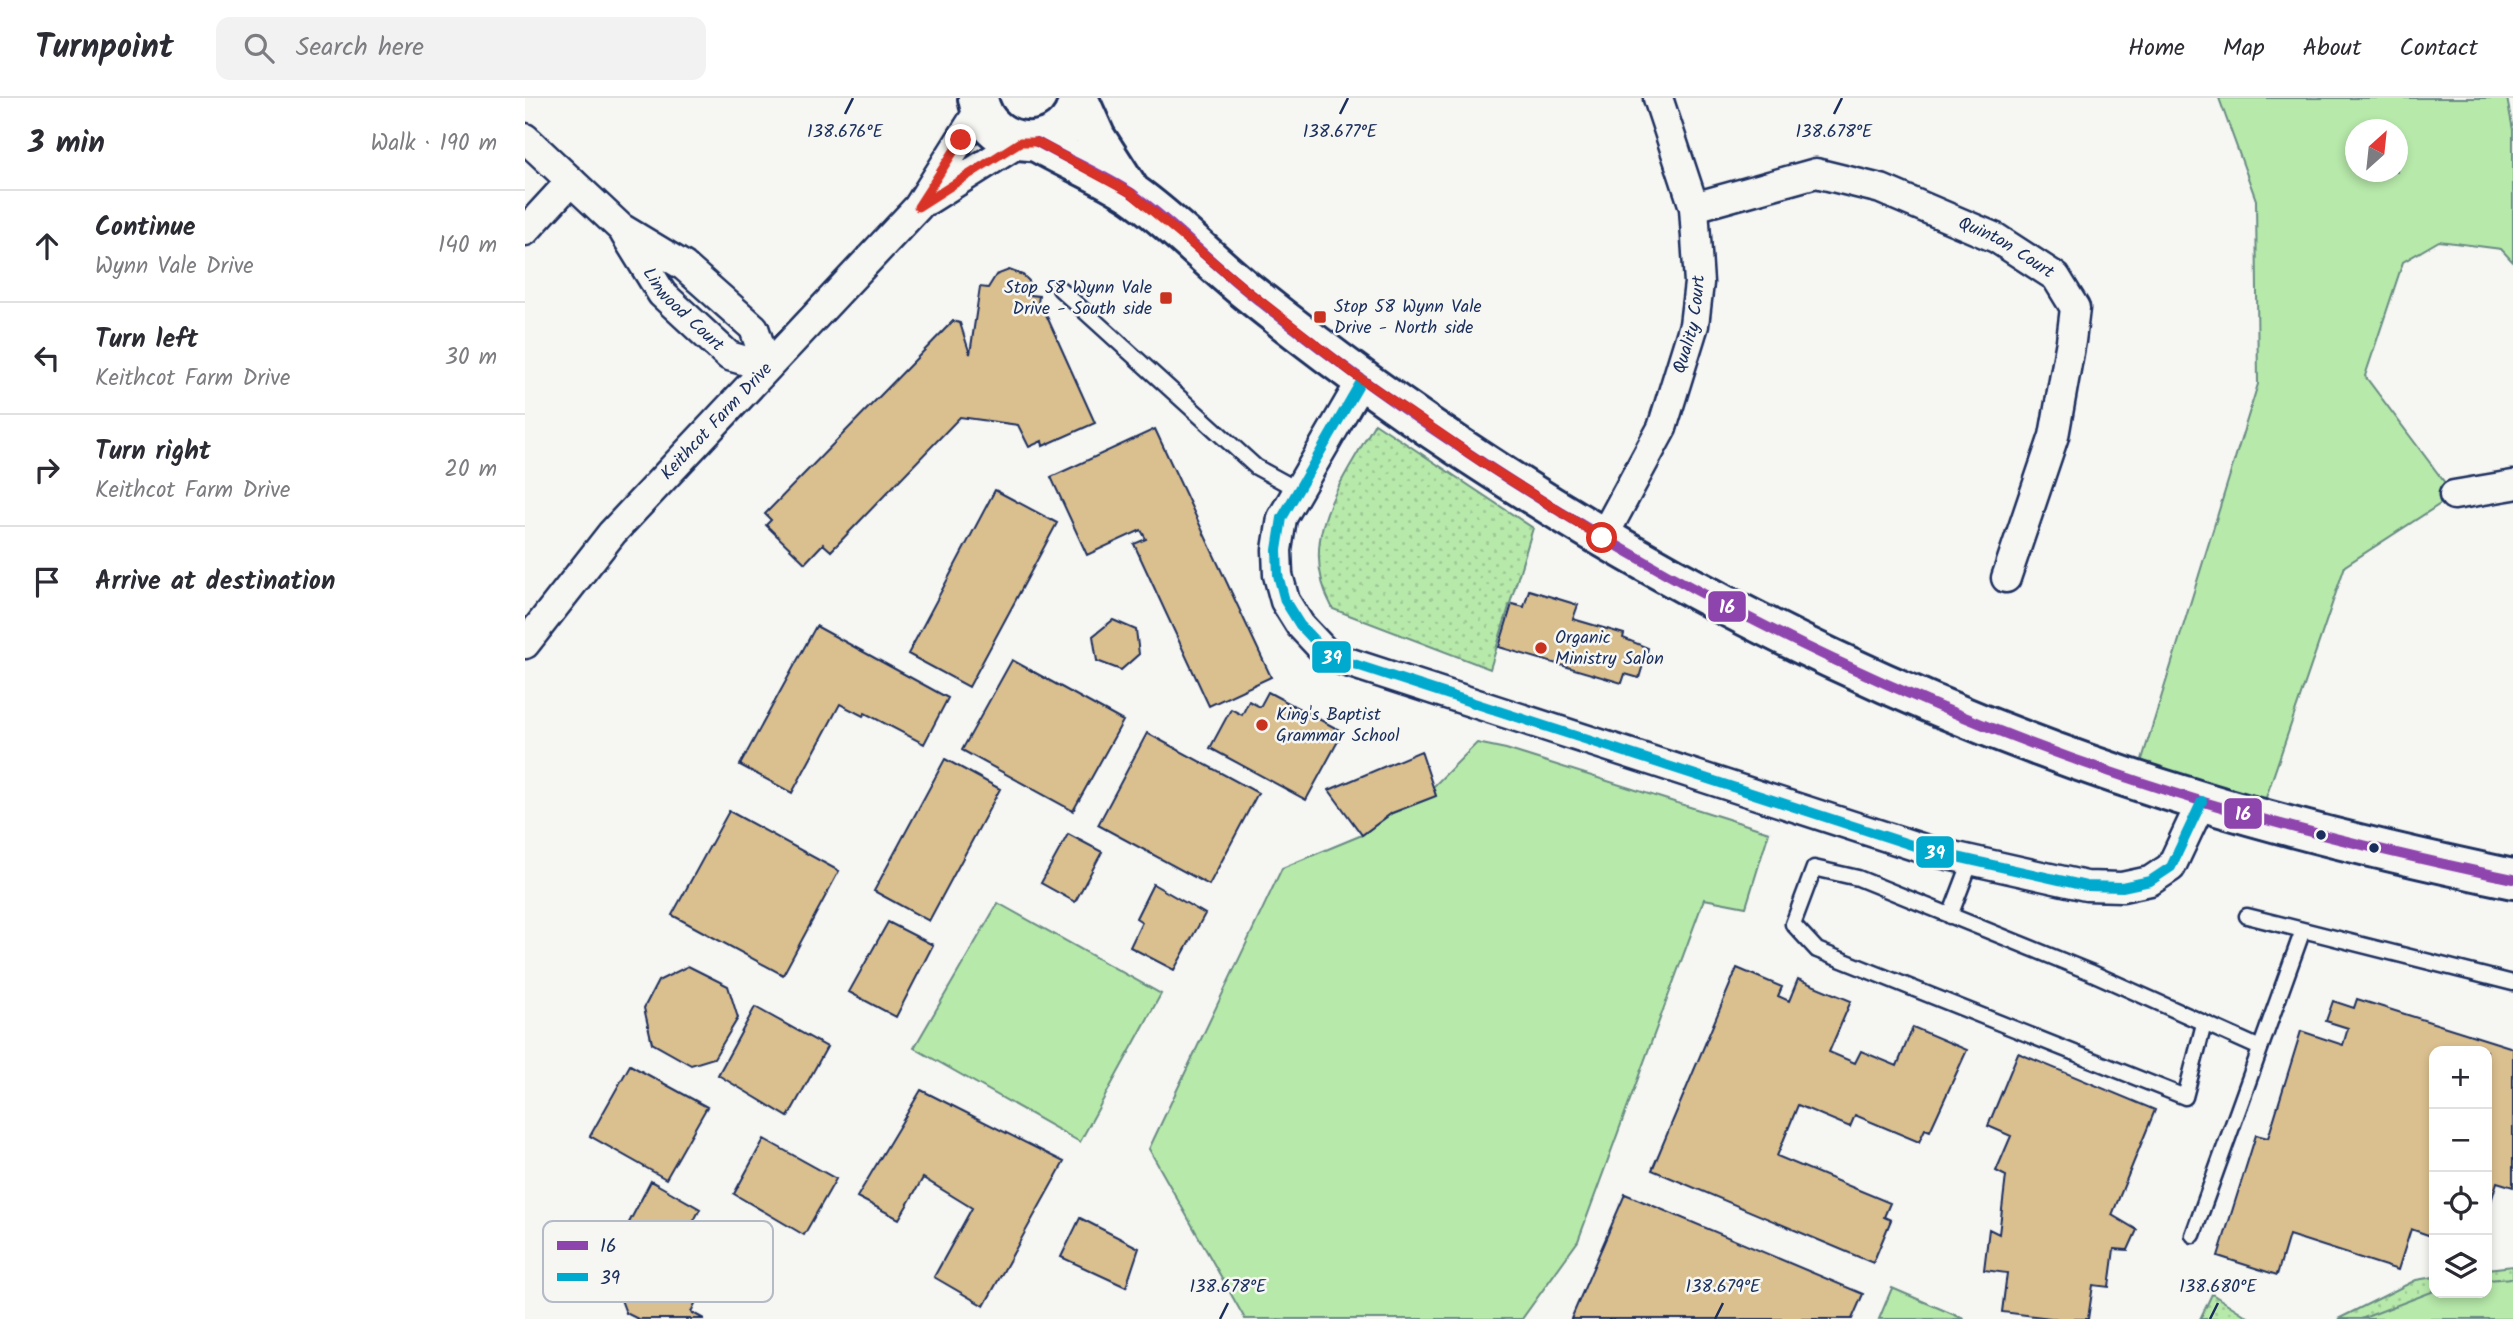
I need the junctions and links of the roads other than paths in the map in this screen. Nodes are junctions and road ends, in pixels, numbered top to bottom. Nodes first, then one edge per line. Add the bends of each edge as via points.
1 (1658, 98) edge
2 (1079, 99) edge
3 (979, 103) edge
4 (525, 138) edge
5 (1029, 142) junction
6 (571, 181) junction
7 (1131, 193) junction
8 (918, 207) junction
9 (1694, 207) junction
10 (621, 228) junction
11 (525, 231) edge
12 (1060, 289) dead end
13 (767, 367) junction
14 (1362, 380) junction
15 (2513, 485) edge
16 (1298, 490) junction
17 (2454, 495) dead end
18 (1602, 538) junction
19 (2006, 578) dead end
20 (525, 643) edge
21 (2201, 801) junction
22 (1971, 861) junction
23 (2513, 879) edge
24 (1950, 916) junction
25 (2247, 916) dead end
26 (2303, 930) junction
27 (2513, 983) edge
28 (2203, 1024) junction
29 (2260, 1048) junction
30 (2193, 1235) dead end

1 - 9 street, Quality Court
2 - 5 main road via 1065,128
2 - 7 main road via 1096,138
3 - 5 main road via 995,131
3 - 8 street, Keithcot Farm Drive
4 - 6 street, Linwood Court
5 - 7 main road
5 - 8 street, Keithcot Farm Drive
6 - 10 street, Linwood Court
6 - 11 street
7 - 14 main road
8 - 13 street, Keithcot Farm Drive
9 - 18 street, Quality Court via 1699,283 1694,325 1662,428
9 - 19 street, Quinton Court via 1816,173 1881,189 1996,238 2056,277 2075,308 2071,341 2054,436
10 - 13 street, Linwood Court via 684,266 754,328
10 - 13 street, Linwood Court via 662,294 729,356
12 - 16 lane via 1256,467
13 - 20 street, Keithcot Farm Drive via 612,533
14 - 16 street
14 - 18 main road
15 - 17 street
16 - 22 street via 1282,518 1278,575 1285,601 1300,625 1329,656
18 - 21 main road via 1732,609 1860,671 2079,760
21 - 22 street via 2171,867 2150,881 2122,887 2085,886
21 - 23 main road via 2326,836
22 - 24 lane
24 - 28 lane
24 - 28 lane via 1858,878 1814,868 1793,924 1817,950 2185,1097
25 - 26 lane
26 - 27 lane
26 - 29 lane
28 - 29 lane
29 - 30 lane

